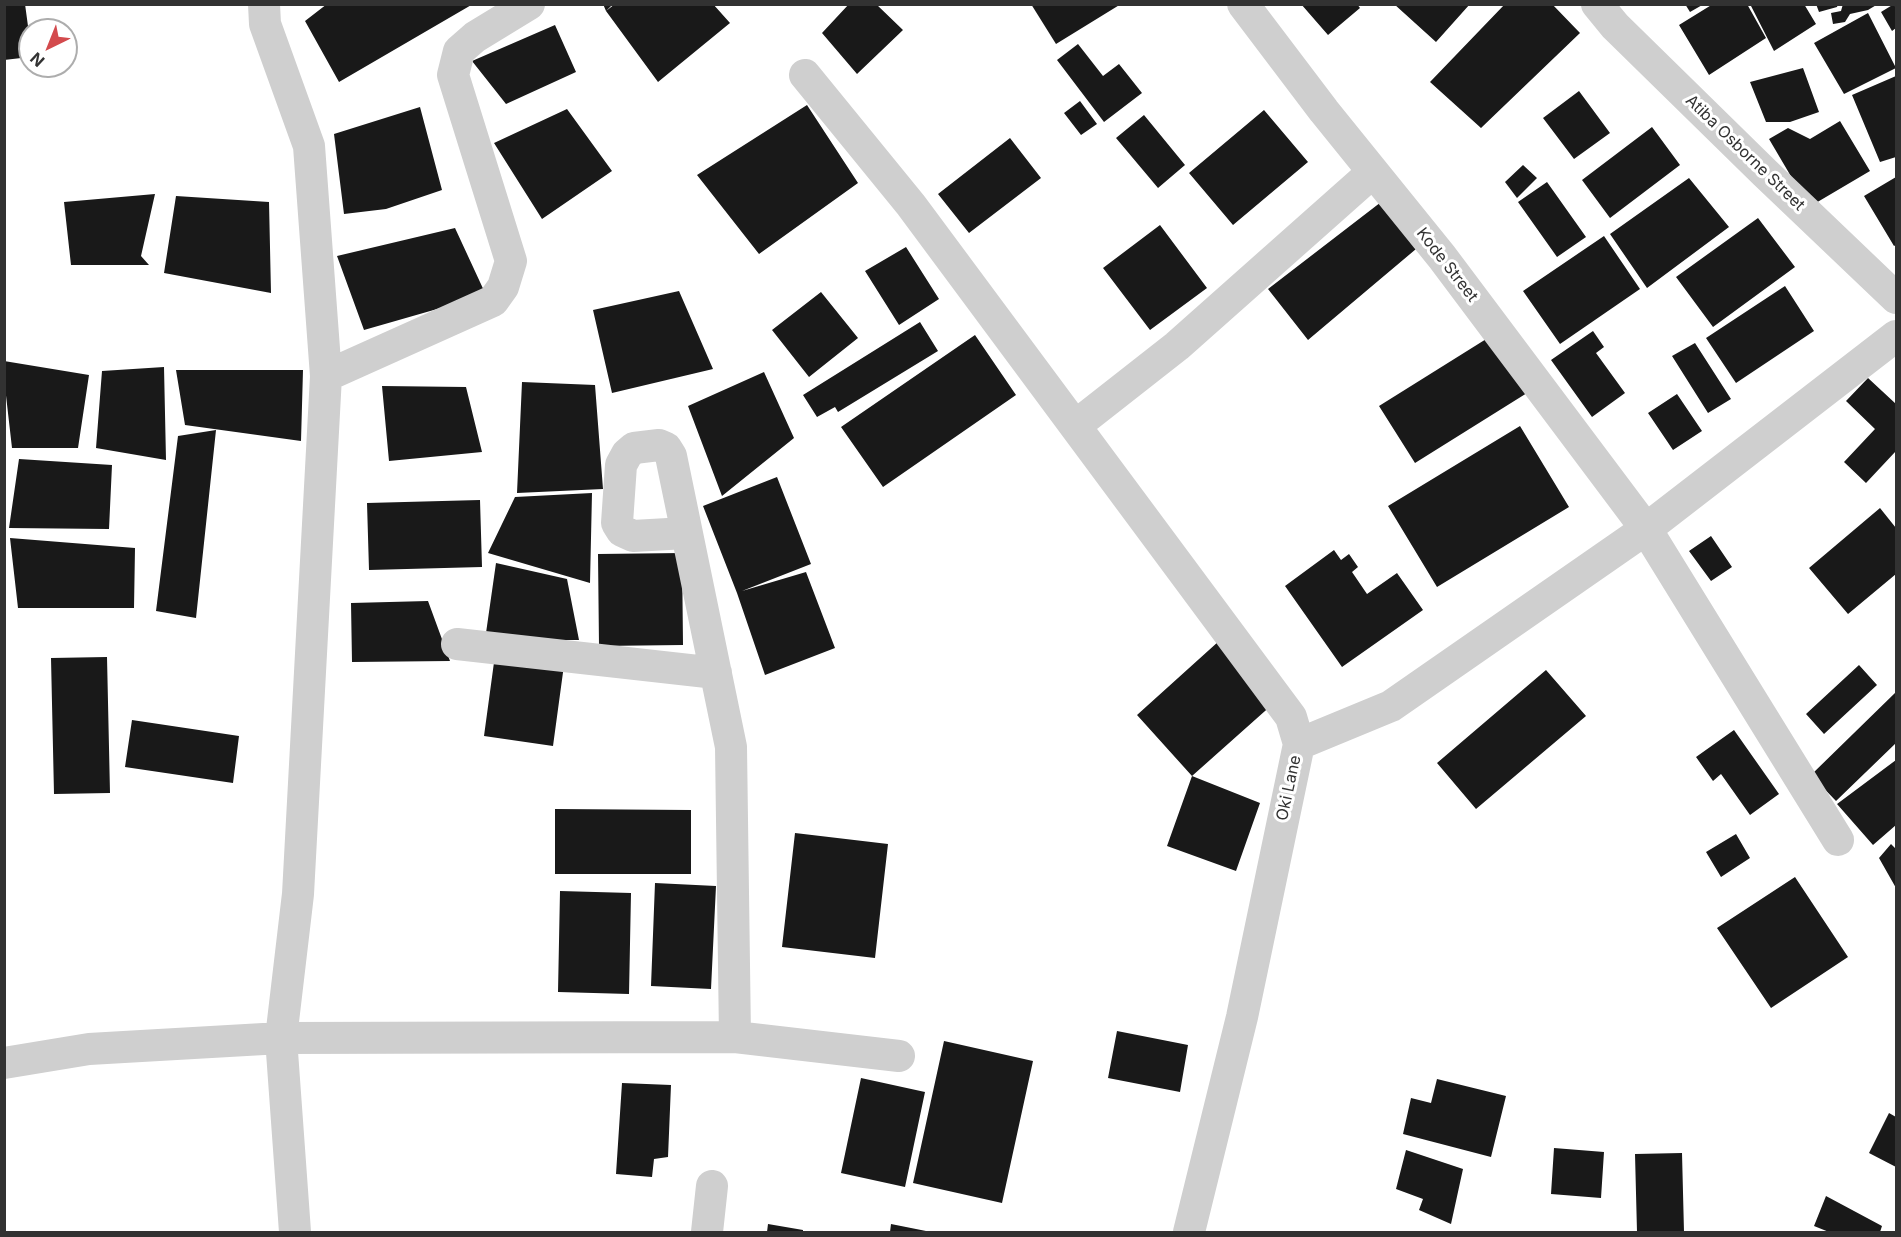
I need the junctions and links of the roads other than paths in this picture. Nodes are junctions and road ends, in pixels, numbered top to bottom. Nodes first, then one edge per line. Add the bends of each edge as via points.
1 (264, 4) edge
2 (529, 4) edge
3 (1243, 4) edge
4 (1597, 4) edge
5 (805, 75) dead end
6 (1373, 172) junction
7 (1896, 298) edge
8 (1896, 336) edge
9 (326, 376) junction
10 (1075, 426) junction
11 (1646, 529) junction
12 (687, 533) dead end
13 (457, 644) dead end
14 (716, 673) junction
15 (1299, 744) junction
16 (1838, 840) dead end
17 (735, 1037) junction
18 (281, 1038) junction
19 (899, 1056) dead end
20 (4, 1063) edge
21 (712, 1186) dead end
22 (296, 1233) edge
23 (707, 1233) edge
24 (1189, 1233) edge

1 - 9 street via 265,24 309,146
2 - 9 street via 459,51 453,75 512,261 503,287 494,301
3 - 6 street, Kode Street
4 - 7 street, Atiba Osborne Street via 1756,165
5 - 10 street via 911,205
6 - 10 street via 1177,346
6 - 11 street, Kode Street via 1442,257
8 - 11 street, Oki Lane
9 - 18 street via 298,894
10 - 15 street via 1291,717
11 - 15 street, Oki Lane via 1391,706
11 - 16 street, Kode Street
12 - 14 street
13 - 14 street
14 - 17 street via 731,747
15 - 24 street, Oki Lane via 1242,1017
17 - 18 street
17 - 19 street
18 - 20 street via 88,1049
18 - 22 street
21 - 23 street

